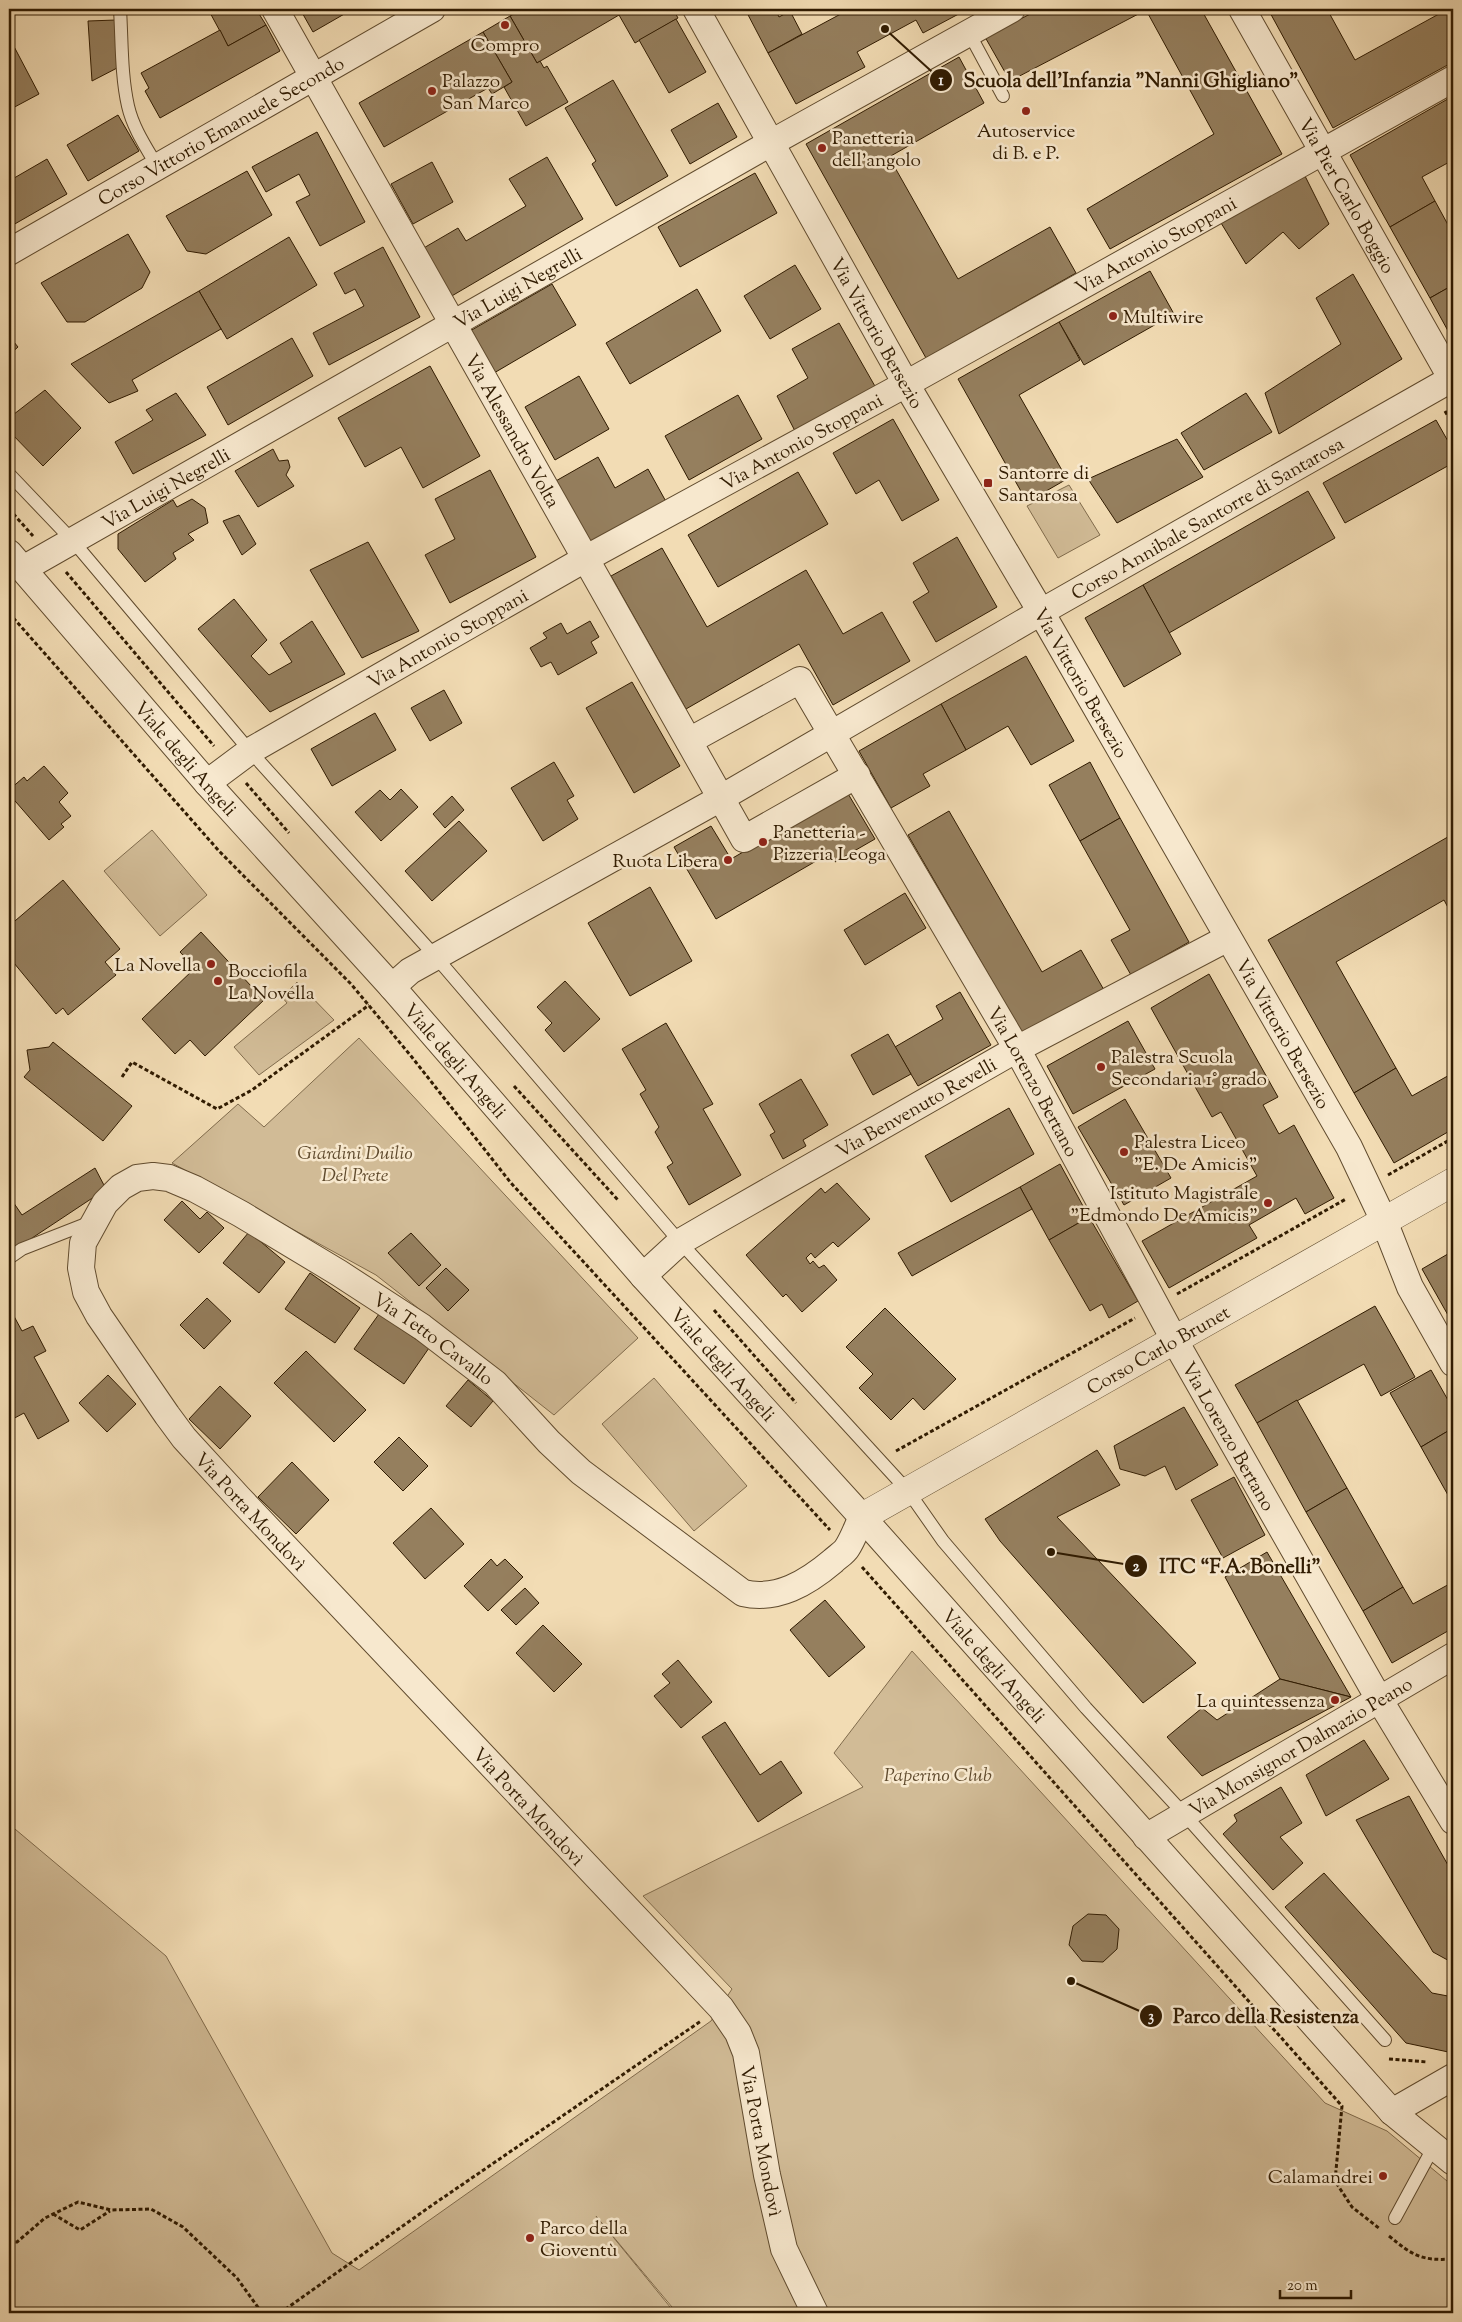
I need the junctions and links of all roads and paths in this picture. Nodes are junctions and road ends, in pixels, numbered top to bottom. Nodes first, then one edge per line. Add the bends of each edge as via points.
1 (120, 9) edge
2 (275, 9) edge
3 (432, 9) edge
4 (696, 9) edge
5 (1012, 9) edge
6 (1242, 9) edge
7 (969, 34) junction
8 (313, 76) junction
9 (1453, 79) edge
10 (1003, 96) dead end
11 (771, 143) junction
12 (1324, 150) junction
13 (157, 166) junction
14 (9, 252) edge
15 (452, 324) junction
16 (1453, 379) edge
17 (906, 384) junction
18 (9, 474) edge
19 (9, 509) edge
20 (72, 540) junction
21 (49, 553) junction
22 (585, 559) junction
23 (16, 561) edge
24 (1041, 612) junction
25 (9, 613) edge
26 (832, 735) junction
27 (689, 741) junction
28 (240, 758) junction
29 (858, 775) junction
30 (207, 783) junction
31 (722, 798) junction
32 (294, 838) dead end
33 (1228, 938) junction
34 (436, 956) junction
35 (392, 987) junction
36 (369, 1005) junction
37 (1017, 1049) junction
38 (122, 1077) dead end
39 (509, 1080) dead end
40 (1453, 1182) edge
41 (620, 1204) dead end
42 (93, 1221) junction
43 (1384, 1221) junction
44 (680, 1242) junction
45 (9, 1258) edge
46 (642, 1276) junction
47 (712, 1307) dead end
48 (1174, 1341) junction
49 (128, 1358) joint
50 (1453, 1363) edge
51 (797, 1405) dead end
52 (908, 1491) junction
53 (812, 1510) dead end
54 (862, 1517) junction
55 (847, 1549) junction
56 (1453, 1656) edge
57 (1379, 1699) junction
58 (1184, 1814) junction
59 (1453, 1821) edge
60 (1146, 1836) junction
61 (721, 2008) junction
62 (1385, 2040) dead end
63 (1380, 2058) dead end
64 (1444, 2071) edge
65 (1392, 2112) junction
66 (1443, 2155) edge
67 (111, 2210) junction
68 (52, 2214) junction
69 (1395, 2218) dead end
70 (9, 2242) edge
71 (1453, 2260) edge
72 (262, 2313) edge
73 (280, 2313) edge
74 (815, 2313) edge

1 - 13 lane via 128,108 139,136
2 - 8 street, Via Alessandro Volta
3 - 8 street, Corso Vittorio Emanuele Secondo
4 - 11 street, Via Vittorio Bersezio
5 - 7 street, Via Luigi Negrelli
6 - 12 street, Via Pier Carlo Boggio
7 - 10 lane
7 - 11 street, Via Luigi Negrelli
8 - 13 street, Corso Vittorio Emanuele Secondo
8 - 15 street, Via Alessandro Volta
9 - 12 street, Via Antonio Stoppani
11 - 15 street, Via Luigi Negrelli
11 - 17 street, Via Vittorio Bersezio
12 - 16 street, Via Pier Carlo Boggio
12 - 17 street, Via Antonio Stoppani
13 - 14 street, Corso Vittorio Emanuele Secondo
15 - 20 street, Via Luigi Negrelli
15 - 22 street, Via Alessandro Volta
16 - 24 street, Corso Annibale Santorre di Santarosa
17 - 22 street, Via Antonio Stoppani
17 - 24 street, Via Vittorio Bersezio
18 - 20 lane
19 - 21 path
20 - 21 street, Via Luigi Negrelli
20 - 28 lane
21 - 23 street, Via Luigi Negrelli
21 - 28 path
22 - 27 street, Via Alessandro Volta
22 - 28 street, Via Antonio Stoppani
23 - 30 street, Viale degli Angeli
24 - 26 street, Corso Annibale Santorre di Santarosa
24 - 33 street, Via Vittorio Bersezio
25 - 36 path via 219,851
26 - 27 street via 800,680
26 - 29 street, Via Lorenzo Bertano
26 - 31 street, Corso Annibale Santorre di Santarosa
27 - 31 street, Via Alessandro Volta
28 - 30 street, Via Antonio Stoppani
28 - 32 path
28 - 34 lane
29 - 31 street via 744,839
29 - 37 street, Via Lorenzo Bertano
30 - 35 street, Viale degli Angeli
31 - 34 street, Corso Annibale Santorre di Santarosa
33 - 37 street, Via Benvenuto Revelli
33 - 43 street, Via Vittorio Bersezio via 1349,1147
34 - 35 street, Corso Annibale Santorre di Santarosa via 410,971
34 - 44 lane
35 - 46 street, Viale degli Angeli
36 - 38 path via 252,1090 217,1109 132,1062
36 - 53 path via 511,1183
37 - 44 street, Via Benvenuto Revelli
37 - 48 street, Via Lorenzo Bertano
39 - 41 path
40 - 43 street, Corso Carlo Brunet
42 - 45 lane via 22,1249
42 - 49 street, Via Tetto Cavallo via 83,1243 81,1268 86,1292
42 - 55 street, Via Tetto Cavallo via 121,1187 137,1178 153,1176 169,1178 196,1189 241,1214 422,1327 469,1362 495,1383 581,1472 743,1593 756,1596 778,1594 824,1569
43 - 48 street, Corso Carlo Brunet
43 - 50 street, Via Vittorio Bersezio via 1410,1286
44 - 46 street, Via Benvenuto Revelli
44 - 52 lane
46 - 54 street, Viale degli Angeli
47 - 51 path
48 - 52 street, Corso Carlo Brunet
48 - 57 street, Via Lorenzo Bertano
49 - 61 street, Via Porta Mondovì via 184,1438
52 - 54 street, Corso Carlo Brunet
52 - 58 lane via 950,1549 1086,1708
54 - 55 street, Via Tetto Cavallo
54 - 60 street, Viale degli Angeli
55 - 71 path via 1342,2106 1335,2181 1352,2207 1410,2254 1433,2260
56 - 57 street, Via Monsignor Dalmazio Peano
57 - 58 street, Via Monsignor Dalmazio Peano
57 - 59 street, Via Lorenzo Bertano
58 - 60 street, Via Monsignor Dalmazio Peano
58 - 62 lane
60 - 65 street, Viale degli Angeli
61 - 73 path
61 - 74 street, Via Porta Mondovì via 738,2033 746,2053 767,2175 784,2249
63 - 64 path via 1426,2062
64 - 65 street
65 - 66 street, Viale degli Angeli
66 - 69 lane
67 - 68 path via 78,2202
67 - 68 path via 80,2230
67 - 72 path via 151,2209 184,2226 237,2278
68 - 70 path via 17,2242

